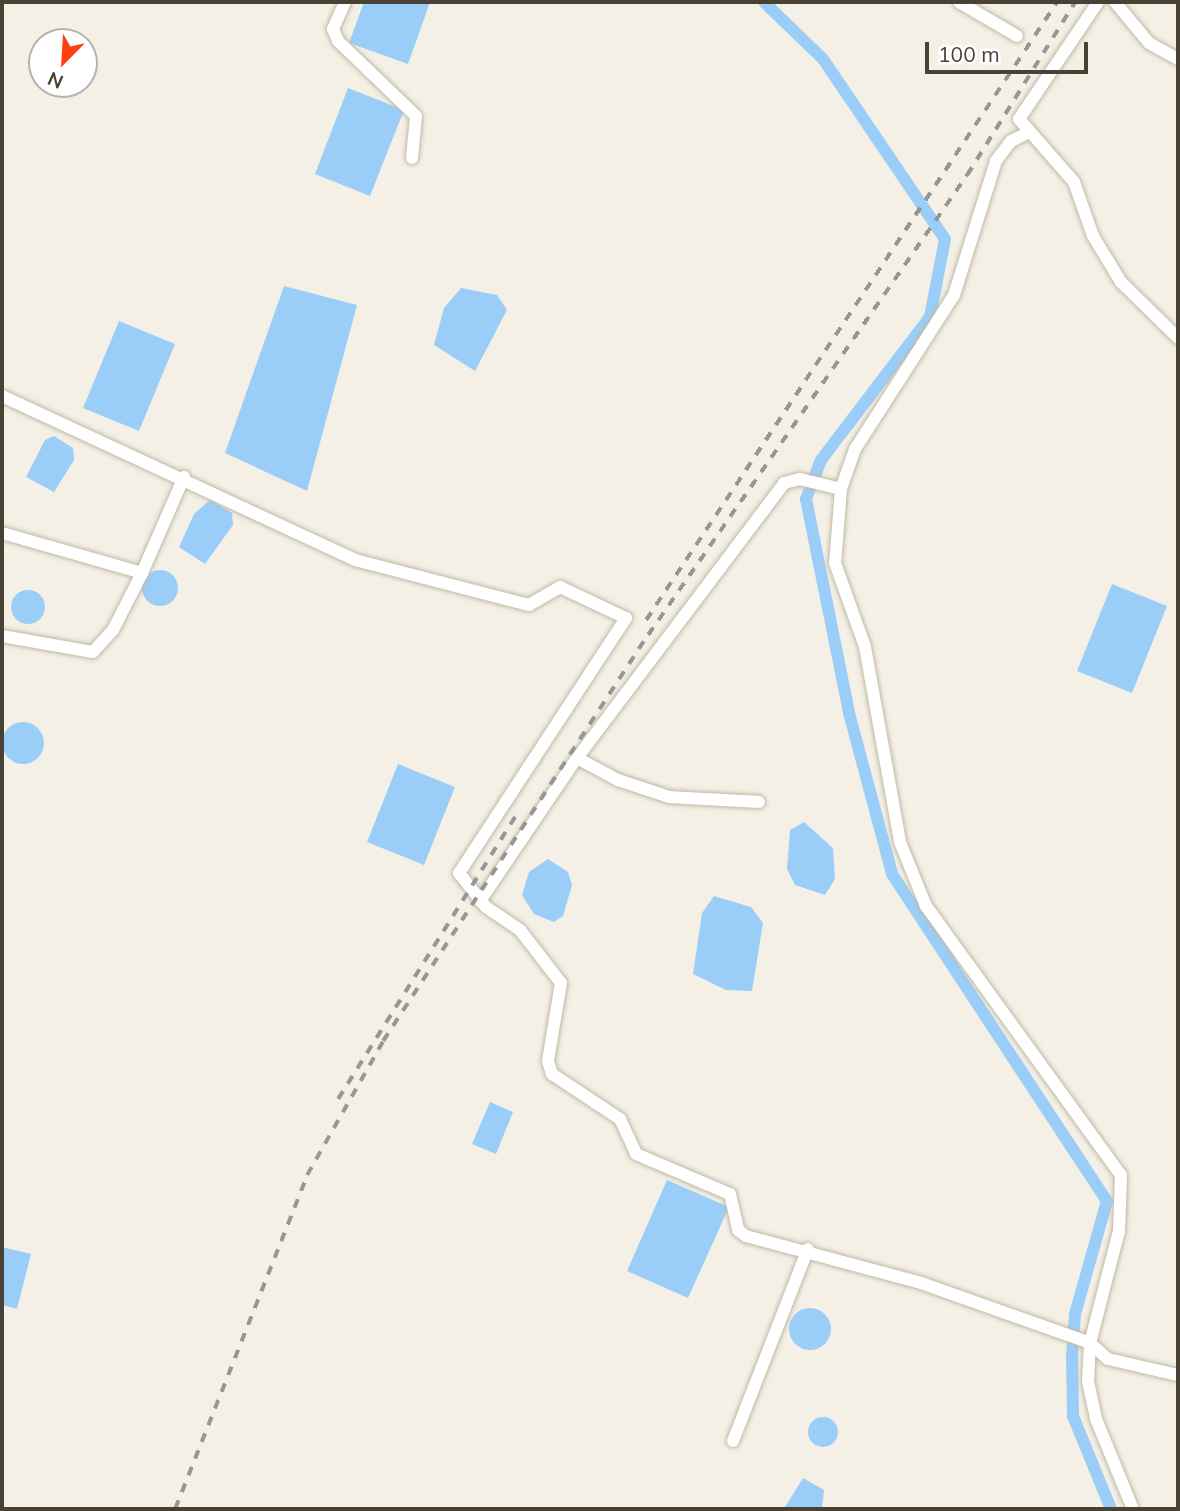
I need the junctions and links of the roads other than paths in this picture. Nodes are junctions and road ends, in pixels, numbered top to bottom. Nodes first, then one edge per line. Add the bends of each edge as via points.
1 (345, 2) edge
2 (959, 2) edge
3 (1098, 2) edge
4 (1115, 2) edge
5 (1017, 36) dead end
6 (1178, 59) edge
7 (1029, 132) junction
8 (412, 158) dead end
9 (1178, 338) edge
10 (3, 401) edge
11 (184, 477) junction
12 (841, 489) junction
13 (2, 533) edge
14 (142, 573) junction
15 (2, 636) edge
16 (578, 758) junction
17 (759, 802) dead end
18 (480, 901) junction
19 (808, 1249) junction
20 (1086, 1341) junction
21 (1178, 1375) edge
22 (733, 1441) dead end
23 (1133, 1509) edge

1 - 8 street via 334,29 338,41 416,116
2 - 5 street
3 - 7 street via 1019,119
4 - 6 street via 1149,43
7 - 9 street via 1074,182 1093,236 1121,282
7 - 12 street via 1011,141 996,161 954,295 855,449
10 - 11 street
11 - 14 street
11 - 18 street via 389,572 529,605 560,587 626,618 461,865 460,882
12 - 16 street via 800,479 776,493
12 - 20 street via 835,563 864,647 900,842 926,906 1121,1175 1119,1231
13 - 14 street
14 - 15 street via 113,631 93,652
16 - 17 street via 618,780 669,797
16 - 18 street
18 - 19 street via 520,930 561,983 548,1061 552,1074 620,1119 636,1154 730,1194 738,1230 746,1236
19 - 20 street
19 - 22 street
20 - 21 street via 1108,1359
20 - 23 street via 1096,1419

